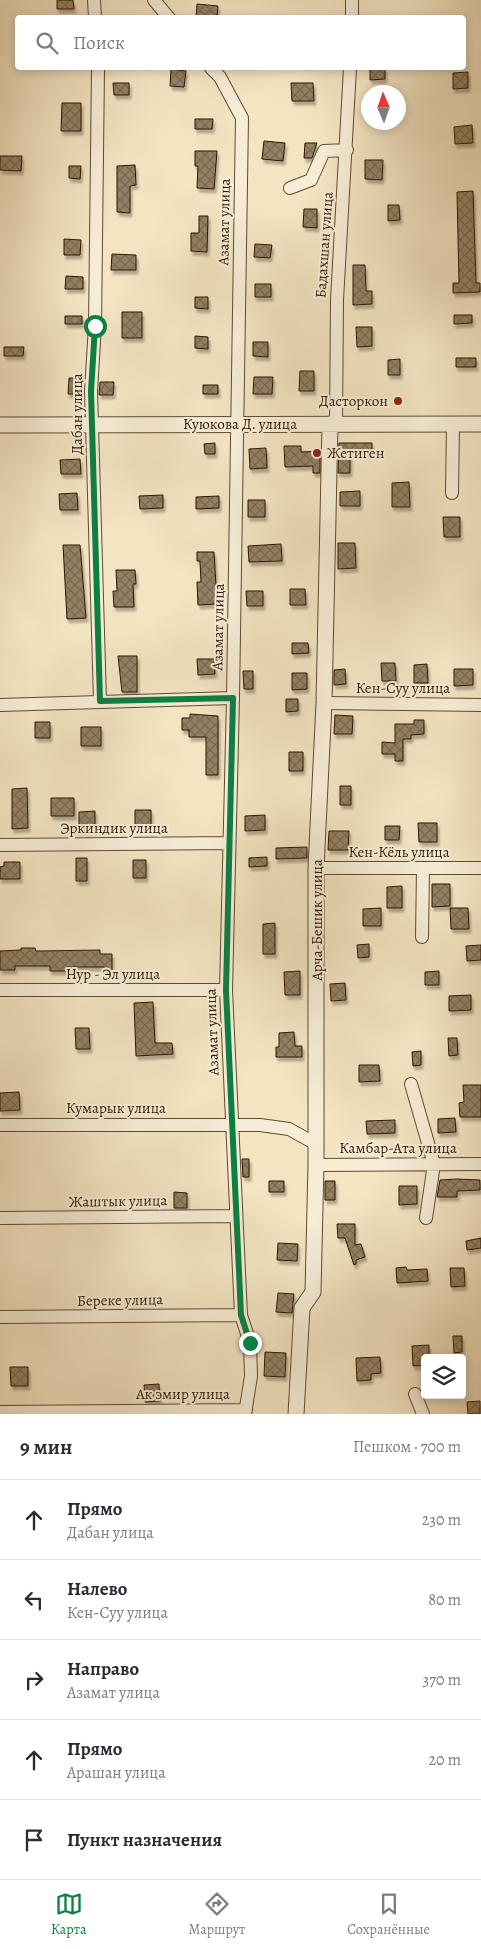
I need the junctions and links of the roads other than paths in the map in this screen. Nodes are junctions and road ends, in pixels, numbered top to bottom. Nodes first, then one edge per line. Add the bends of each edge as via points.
1 (94, 0) edge
2 (154, 0) edge
3 (352, 0) edge
4 (95, 15) edge
5 (166, 15) edge
6 (352, 15) edge
7 (98, 70) edge
8 (214, 70) edge
9 (350, 70) edge
10 (338, 150) junction
11 (290, 188) dead end
12 (92, 424) junction
13 (238, 424) junction
14 (333, 424) junction
15 (453, 424) junction
16 (481, 424) edge
17 (0, 425) edge
18 (452, 493) dead end
19 (233, 698) junction
20 (100, 701) junction
21 (324, 703) junction
22 (0, 705) edge
23 (481, 705) edge
24 (229, 843) junction
25 (0, 845) edge
26 (316, 868) junction
27 (423, 868) junction
28 (481, 868) edge
29 (422, 937) dead end
30 (0, 990) edge
31 (226, 990) junction
32 (411, 1084) dead end
33 (232, 1124) junction
34 (0, 1125) edge
35 (316, 1144) junction
36 (434, 1164) junction
37 (481, 1164) edge
38 (316, 1165) junction
39 (236, 1216) junction
40 (0, 1218) edge
41 (426, 1218) dead end
42 (241, 1315) junction
43 (0, 1317) edge
44 (415, 1394) dead end
45 (0, 1412) edge
46 (245, 1412) edge
47 (296, 1414) edge
48 (423, 1414) edge

1 - 4 street
2 - 5 street
3 - 6 street
7 - 12 street, Дабан улица
8 - 13 street, Азамат улица via 242,118
9 - 10 street, Бадахшан улица
10 - 11 street via 324,152 311,180
10 - 14 street, Бадахшан улица
12 - 13 street, Куюкова Д. улица
12 - 17 street, Куюкова Д. улица
12 - 20 street, Дабан улица
13 - 14 street, Куюкова Д. улица
13 - 19 street, Азамат улица
14 - 15 street, Куюкова Д. улица
14 - 21 street, Арча-Бешик улица
15 - 16 street, Куюкова Д. улица
15 - 18 street
19 - 20 street
19 - 24 street, Азамат улица
20 - 22 street
21 - 23 street, Кен-Суу улица
21 - 26 street, Арча-Бешик улица
24 - 25 street, Эркиндик улица
24 - 31 street, Азамат улица
26 - 27 street, Кен-Кёль улица
26 - 35 street, Арча-Бешик улица
27 - 28 street, Кен-Кёль улица
27 - 29 street
30 - 31 street, Нур - Эл улица
31 - 33 street, Азамат улица
32 - 36 street
33 - 34 street, Кумарык улица
33 - 35 street, Кумарык улица via 289,1129
33 - 39 street, Азамат улица
35 - 38 street, Арча-Бешик улица
36 - 37 street, Камбар-Ата улица
36 - 38 street, Камбар-Ата улица
36 - 41 street
38 - 47 street, Арча-Бешик улица via 313,1292 302,1308
39 - 40 street, Жаштык улица
39 - 42 street, Азамат улица
42 - 43 street, Береке улица
42 - 46 street, Азамат улица via 250,1343 251,1376
44 - 48 street
45 - 46 street, Ак эмир улица

